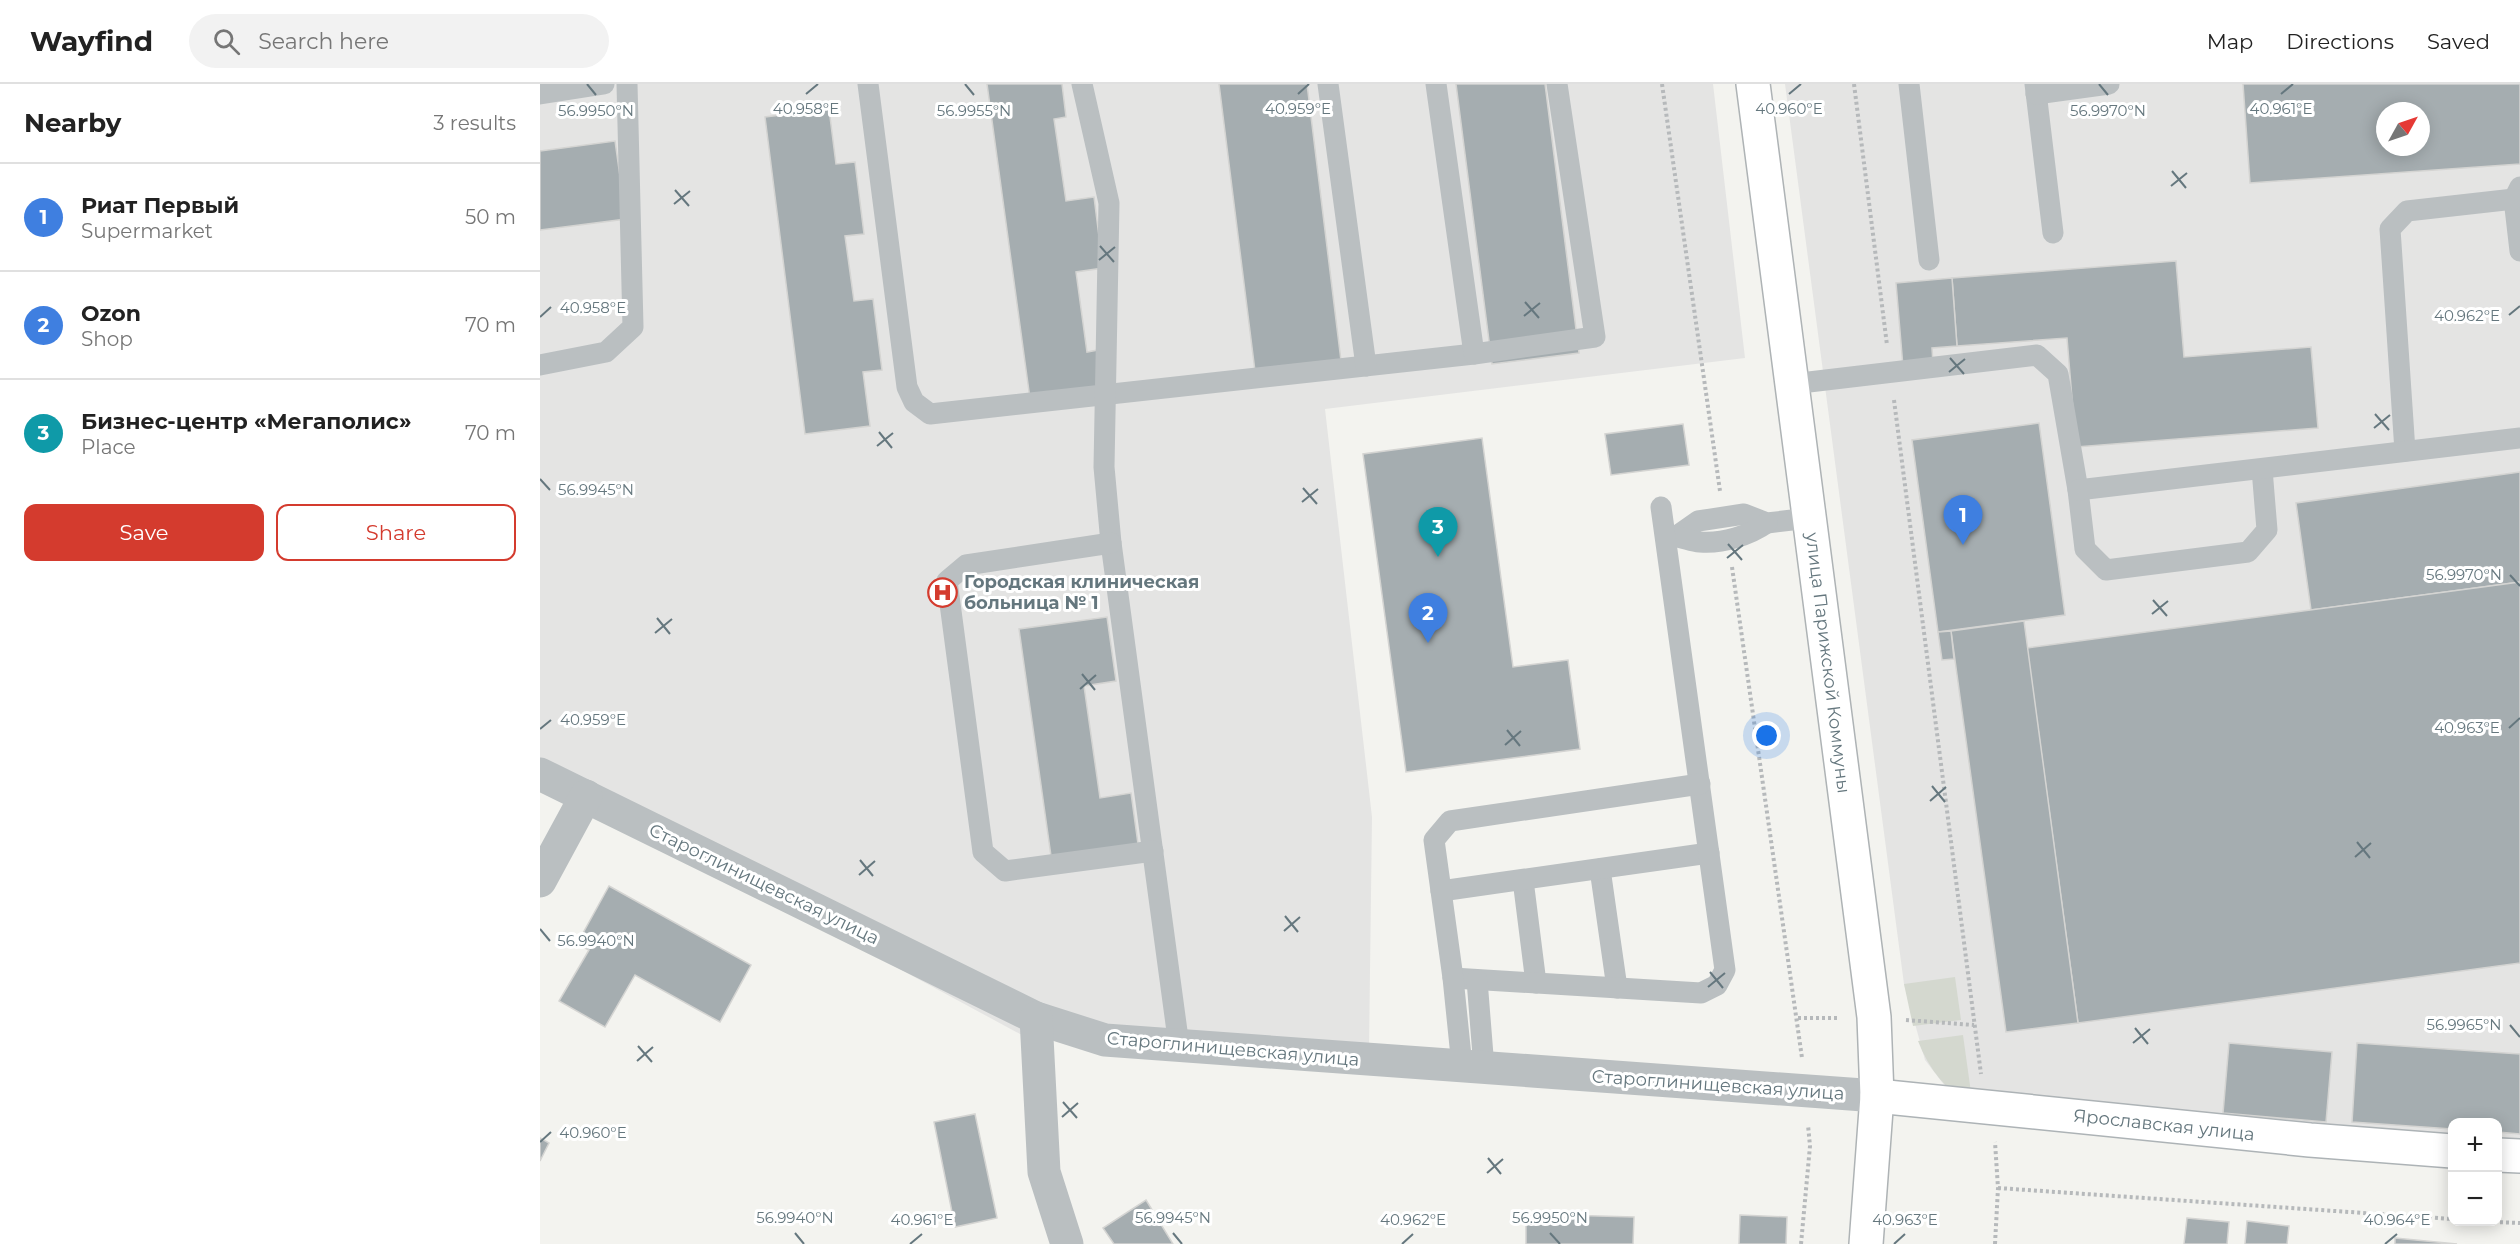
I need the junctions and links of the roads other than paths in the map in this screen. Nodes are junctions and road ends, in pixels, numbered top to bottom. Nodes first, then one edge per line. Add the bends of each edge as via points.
1 (604, 84) edge
2 (627, 84) edge
3 (868, 84) edge
4 (1082, 84) edge
5 (1328, 84) edge
6 (1436, 84) edge
7 (1557, 84) edge
8 (1753, 84) edge
9 (1909, 84) edge
10 (2109, 84) edge
11 (2036, 89) edge
12 (540, 94) edge
13 (2517, 193) edge
14 (2052, 233) dead end
15 (2520, 251) edge
16 (1929, 260) dead end
17 (1474, 354) junction
18 (540, 365) edge
19 (1366, 366) junction
20 (1792, 384) junction
21 (1107, 393) junction
22 (2520, 438) edge
23 (2405, 452) junction
24 (2262, 469) junction
25 (2078, 490) junction
26 (1661, 507) dead end
27 (1809, 518) junction
28 (1672, 536) junction
29 (1111, 543) junction
30 (540, 774) edge
31 (1700, 783) junction
32 (586, 796) junction
33 (1153, 851) junction
34 (1709, 853) junction
35 (1600, 869) junction
36 (1523, 880) junction
37 (540, 881) edge
38 (1441, 891) junction
39 (1453, 978) junction
40 (1477, 980) junction
41 (1536, 983) junction
42 (1617, 988) junction
43 (1036, 1018) junction
44 (1179, 1046) junction
45 (1473, 1067) junction
46 (1877, 1096) junction
47 (2448, 1151) edge
48 (2502, 1155) edge
49 (2520, 1156) edge
50 (1066, 1244) edge
51 (1866, 1244) edge

1 - 12 lane
2 - 18 lane via 633,327 606,352
3 - 21 lane via 908,387 914,402 930,414
4 - 21 lane via 1109,203
5 - 19 lane
6 - 17 lane
7 - 17 lane via 1594,337
8 - 20 main road, улица Парижской Коммуны
9 - 16 lane
10 - 11 lane
11 - 14 lane
13 - 15 lane
13 - 23 lane via 2407,211 2390,229
17 - 19 lane
19 - 21 lane
20 - 25 lane via 2037,355 2058,374
20 - 27 main road, улица Парижской Коммуны
21 - 29 lane via 1104,467
22 - 23 lane
23 - 24 lane
24 - 25 lane
24 - 25 lane via 2266,530 2248,552 2106,570 2085,549
26 - 28 lane
27 - 28 lane via 1767,523 1750,535 1724,528 1701,542
27 - 46 main road, улица Парижской Коммуны via 1874,1017
28 - 31 lane
29 - 33 lane
29 - 33 lane via 966,565 947,581 983,852 1005,871
30 - 32 street, Староглинищевская улица
31 - 34 lane
31 - 38 lane via 1450,821 1434,840
32 - 37 street
32 - 43 street, Староглинищевская улица
33 - 44 lane
34 - 35 lane
34 - 42 lane via 1725,970 1717,985 1701,993
35 - 36 lane
35 - 42 lane
36 - 38 lane
36 - 41 lane
38 - 39 lane
39 - 40 lane
39 - 45 lane
40 - 41 lane
40 - 45 lane
41 - 42 lane
43 - 44 street, Староглинищевская улица via 1105,1040
43 - 50 street via 1044,1172
44 - 45 street, Староглинищевская улица
45 - 46 street, Староглинищевская улица
46 - 47 main road, Ярославская улица
46 - 51 main road, улица Парижской Коммуны
48 - 49 main road

